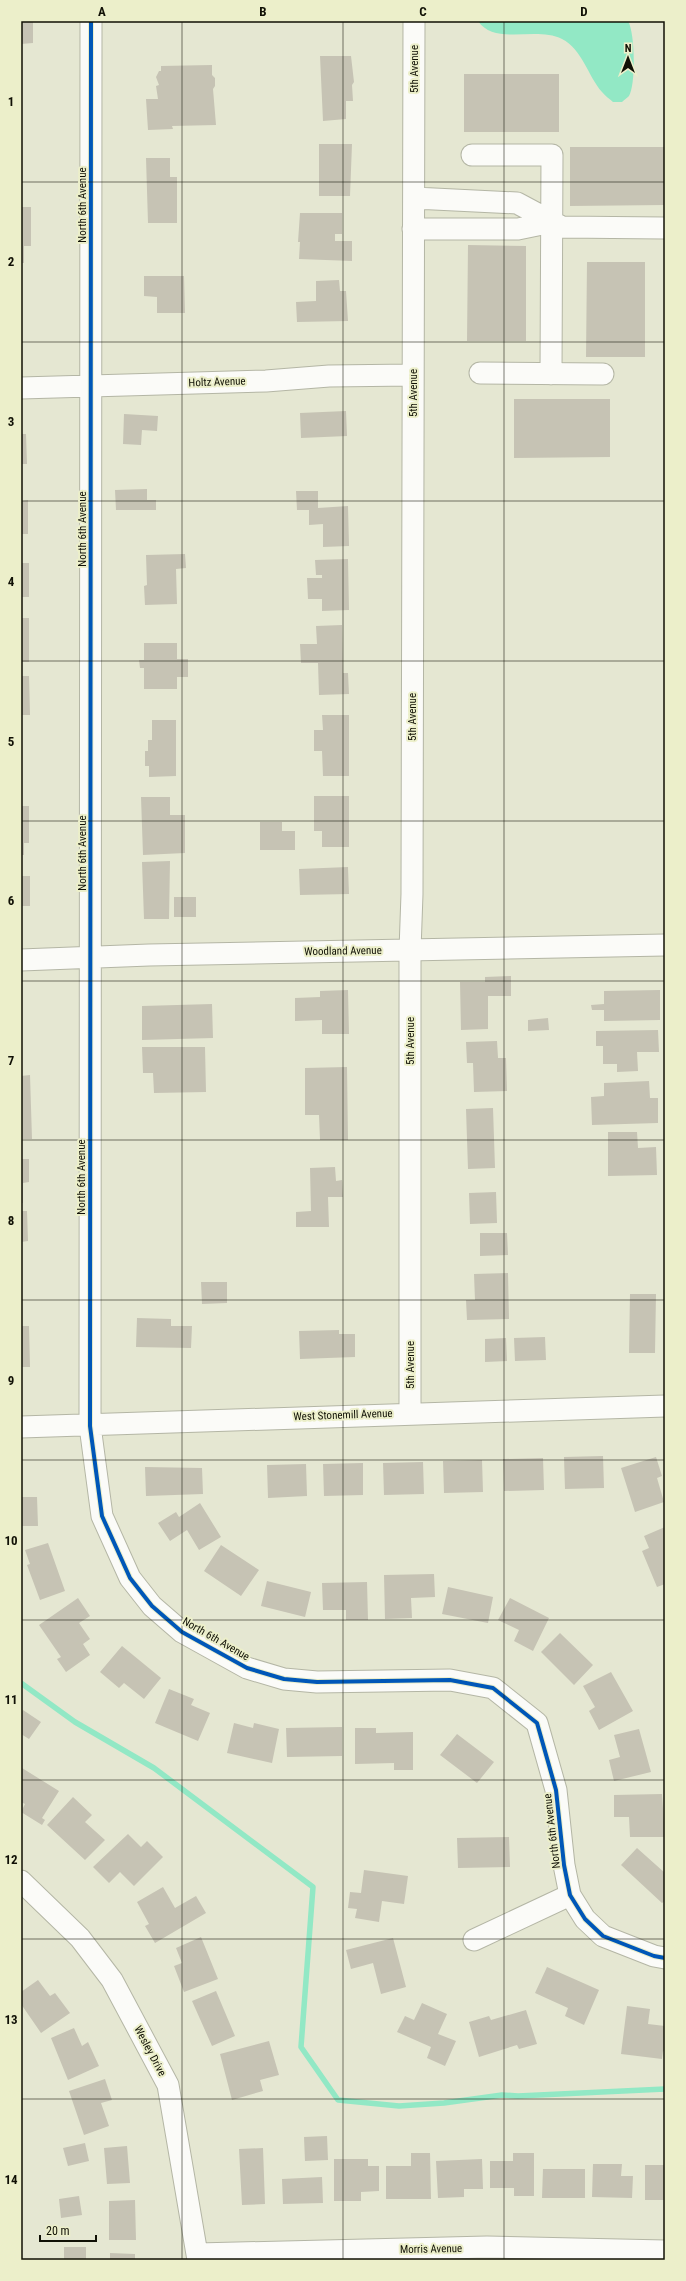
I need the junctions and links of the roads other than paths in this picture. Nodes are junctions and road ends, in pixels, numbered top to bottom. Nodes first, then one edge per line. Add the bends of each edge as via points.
1 (91, 21) edge
2 (414, 21) edge
3 (472, 155) dead end
4 (414, 198) junction
5 (552, 222) junction
6 (664, 228) edge
7 (414, 229) junction
8 (480, 373) dead end
9 (551, 374) junction
10 (603, 374) dead end
11 (412, 375) junction
12 (91, 386) junction
13 (21, 388) edge
14 (665, 945) edge
15 (410, 950) junction
16 (90, 957) junction
17 (21, 960) edge
18 (665, 1406) edge
19 (410, 1413) junction
20 (90, 1426) junction
21 (21, 1427) edge
22 (21, 1881) edge
23 (570, 1895) junction
24 (474, 1940) dead end
25 (665, 1958) edge
26 (665, 2251) edge
27 (487, 2254) edge
28 (198, 2257) edge

1 - 12 street, North 6th Avenue
2 - 4 street, 5th Avenue
3 - 5 street via 552,155
4 - 5 street via 517,203
4 - 7 street, 5th Avenue
5 - 6 street via 562,227
5 - 7 street via 518,229
5 - 9 street
7 - 11 street, 5th Avenue
8 - 9 street
9 - 10 street
11 - 12 street, Holtz Avenue
11 - 15 street, 5th Avenue
12 - 13 street, Holtz Avenue
12 - 16 street, North 6th Avenue
14 - 15 street, Woodland Avenue
15 - 16 street, Woodland Avenue
15 - 19 street, 5th Avenue
16 - 17 street, Woodland Avenue
16 - 20 street, North 6th Avenue
18 - 19 street, West Stonemill Avenue
19 - 20 street, West Stonemill Avenue
20 - 21 street, West Stonemill Avenue
20 - 23 street, North 6th Avenue via 102,1516 130,1578 152,1606 182,1632 247,1668 284,1679 317,1682 450,1680 493,1688 537,1724 556,1790
22 - 28 street, Wesley Drive via 80,1938 112,1980 168,2085
23 - 24 street
23 - 25 street, North 6th Avenue via 586,1919 603,1936
26 - 27 street, Morris Avenue
27 - 28 street, Morris Avenue

